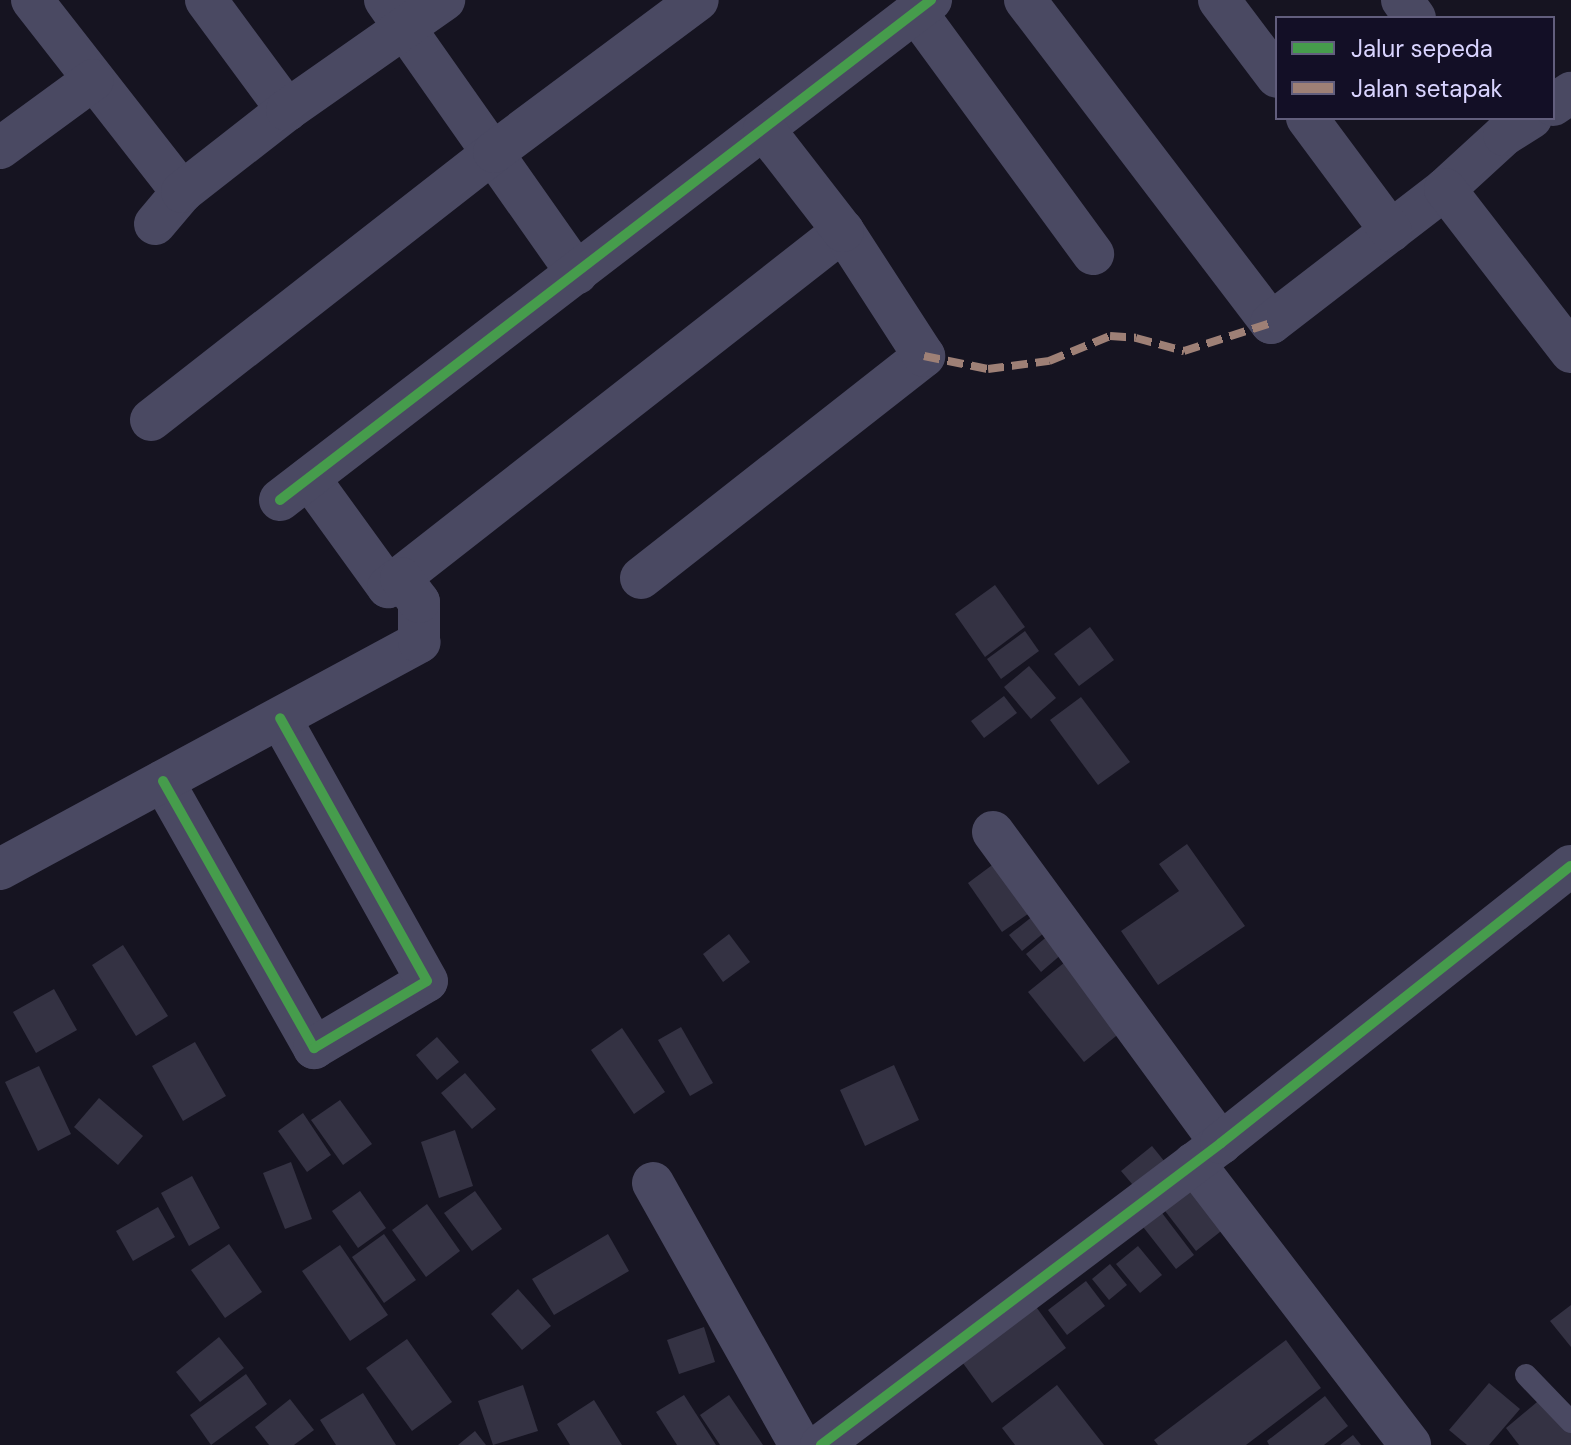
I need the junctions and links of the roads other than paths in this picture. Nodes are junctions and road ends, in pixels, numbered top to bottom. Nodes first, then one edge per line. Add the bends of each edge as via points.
1 (32, 0) edge
2 (206, 0) edge
3 (444, 0) edge
4 (698, 0) edge
5 (1025, 0) edge
6 (1219, 0) edge
7 (923, 6) edge
8 (396, 14) edge
9 (1275, 74) edge
10 (93, 80) junction
11 (287, 110) junction
12 (1308, 120) edge
13 (1509, 124) edge
14 (764, 129) junction
15 (0, 148) edge
16 (494, 152) junction
17 (1445, 189) junction
18 (182, 192) junction
19 (155, 224) dead end
20 (843, 231) junction
21 (1391, 231) junction
22 (1093, 254) dead end
23 (577, 273) junction
24 (1571, 352) edge
25 (151, 420) dead end
26 (401, 578) junction
27 (641, 578) dead end
28 (280, 718) junction
29 (163, 781) junction
30 (993, 832) dead end
31 (1571, 866) edge
32 (0, 869) edge
33 (1208, 1153) junction
34 (653, 1183) dead end
35 (1526, 1375) dead end
36 (1571, 1422) edge
37 (800, 1445) edge
38 (821, 1445) edge
39 (1410, 1445) edge

1 - 10 street
2 - 11 street
3 - 8 street
4 - 16 street
5 - 21 street via 1271,323
6 - 9 street
7 - 14 street
7 - 22 street
8 - 11 street
8 - 16 street
10 - 15 street
10 - 18 street
11 - 18 street
12 - 21 street
13 - 17 street
14 - 20 street
14 - 23 street
16 - 23 street
16 - 25 street
17 - 21 street
17 - 24 street
18 - 19 street
20 - 26 street
20 - 27 street via 924,356
23 - 26 street via 295,489 388,587
26 - 28 street via 419,602 419,642
28 - 29 street
28 - 29 street via 427,981 314,1048
29 - 32 street
30 - 33 street
31 - 33 street
33 - 38 street
33 - 39 street
34 - 37 street
35 - 36 lane

